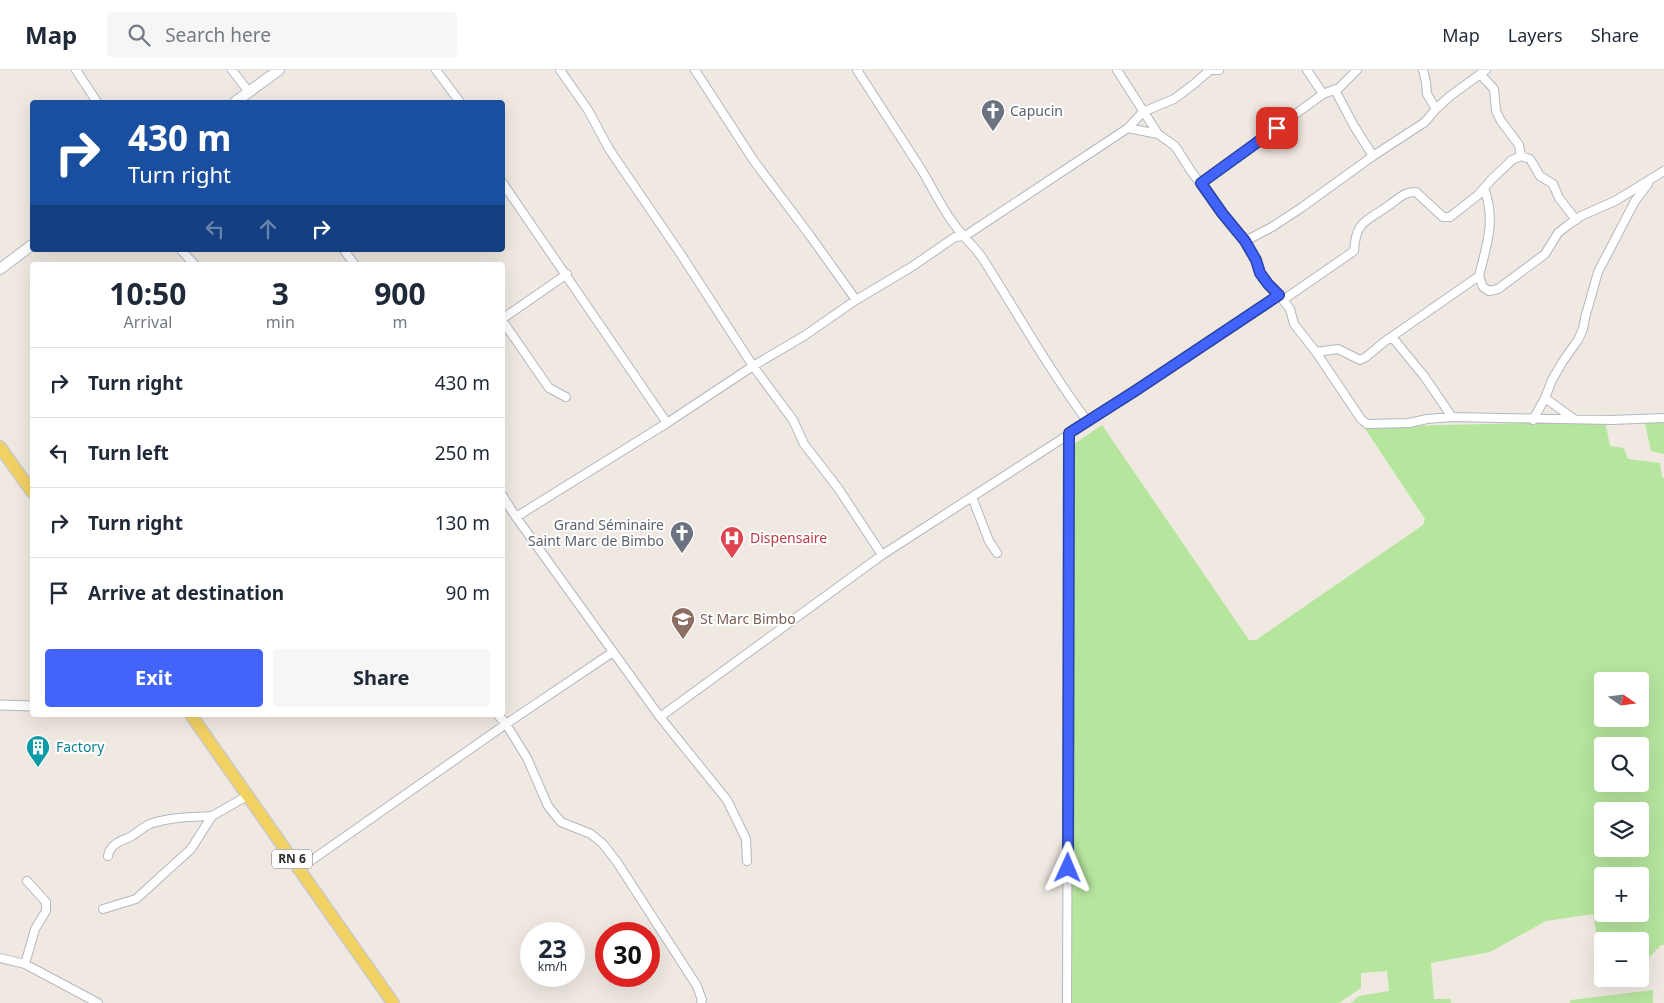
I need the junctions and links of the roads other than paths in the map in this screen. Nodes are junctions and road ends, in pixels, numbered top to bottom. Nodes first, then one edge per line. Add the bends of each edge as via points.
1 (76, 70) edge
2 (232, 70) edge
3 (279, 70) edge
4 (436, 70) edge
5 (560, 70) edge
6 (695, 70) edge
7 (857, 70) edge
8 (1117, 70) edge
9 (1209, 70) edge
10 (1219, 70) edge
11 (1307, 70) edge
12 (1357, 70) edge
13 (1423, 70) edge
14 (1483, 72) edge
15 (1335, 90) junction
16 (249, 92) junction
17 (1323, 94) junction
18 (97, 100) edge
19 (238, 100) edge
20 (458, 100) edge
21 (1436, 109) junction
22 (1143, 112) junction
23 (1128, 128) junction
24 (1158, 134) junction
25 (1373, 156) junction
26 (1521, 156) junction
27 (1664, 171) edge
28 (1650, 180) junction
29 (1201, 183) junction
30 (505, 186) edge
31 (1484, 188) junction
32 (1576, 220) junction
33 (965, 236) junction
34 (1245, 241) junction
35 (30, 246) edge
36 (184, 252) edge
37 (192, 262) edge
38 (0, 268) edge
39 (567, 274) junction
40 (1479, 276) junction
41 (1281, 297) junction
42 (856, 300) junction
43 (505, 317) edge
44 (505, 323) edge
45 (1392, 337) junction
46 (1316, 352) junction
47 (753, 366) junction
48 (566, 397) dead end
49 (1545, 398) junction
50 (1452, 417) junction
51 (1664, 418) edge
52 (1574, 419) junction
53 (1532, 420) junction
54 (667, 422) junction
55 (1088, 422) junction
56 (1069, 433) junction
57 (0, 447) edge
58 (30, 489) edge
59 (972, 496) junction
60 (505, 500) edge
61 (516, 518) junction
62 (997, 552) dead end
63 (882, 555) junction
64 (613, 652) junction
65 (0, 705) edge
66 (30, 706) edge
67 (192, 717) edge
68 (500, 717) edge
69 (660, 717) junction
70 (506, 724) junction
71 (248, 795) junction
72 (212, 816) junction
73 (108, 856) dead end
74 (747, 861) dead end
75 (299, 869) junction
76 (27, 880) dead end
77 (103, 909) dead end
78 (0, 958) edge
79 (25, 964) junction
80 (98, 1003) edge
81 (393, 1003) edge
82 (701, 1003) edge
83 (1066, 1003) edge

1 - 18 street
2 - 16 street
3 - 16 main road
4 - 20 street
5 - 47 street
6 - 42 street via 754,161
7 - 33 street via 954,225
8 - 22 street
9 - 10 street
9 - 22 street via 1174,99
11 - 17 street
12 - 15 street
13 - 21 street via 1427,94
14 - 21 street
14 - 26 street via 1494,89 1496,111 1519,145
15 - 17 street
15 - 25 street
16 - 19 main road
17 - 29 street
21 - 25 street via 1425,122
22 - 23 street
22 - 24 street
23 - 24 street
23 - 33 street
24 - 29 street via 1175,146
25 - 34 street via 1301,208
26 - 31 street via 1512,160
26 - 32 street via 1530,159 1540,176 1553,184
27 - 28 street
28 - 32 street
28 - 49 street via 1634,201 1598,272 1583,329 1552,380
29 - 34 street
30 - 39 street
31 - 40 street via 1491,224
31 - 41 street via 1450,217 1443,217 1416,192 1400,196 1364,221 1355,237 1354,251
32 - 40 street via 1558,234 1545,254 1498,289 1489,291 1483,287
33 - 42 street via 955,237
33 - 55 street
34 - 41 street via 1260,273
35 - 38 main road
36 - 37 street
39 - 43 street
39 - 54 street
40 - 45 street
41 - 46 street via 1290,309 1294,324
41 - 55 street
42 - 47 street
44 - 48 street via 549,388
45 - 46 street via 1360,360 1338,349
45 - 50 street
46 - 50 street via 1360,419 1367,424
47 - 54 street
47 - 63 street via 793,420 804,444 838,488
49 - 52 street
49 - 53 street
50 - 53 street
51 - 52 street
52 - 53 street
54 - 61 street
55 - 56 street
56 - 59 street
56 - 83 street
57 - 58 main road
59 - 62 street via 989,541
59 - 63 street
60 - 61 street
61 - 64 street
63 - 69 street
64 - 69 street
64 - 70 street
65 - 66 street
67 - 71 main road, RN 6
68 - 70 street
69 - 74 street via 727,800 746,839
70 - 75 street
70 - 82 street via 527,758 548,806 561,822 591,834 603,844 697,986
71 - 72 street
71 - 75 main road, RN 6
72 - 73 street via 149,824 118,841
72 - 77 street via 191,849 136,899
75 - 81 main road, RN 6
76 - 79 street via 46,902 46,910 35,929
78 - 79 street
79 - 80 street

